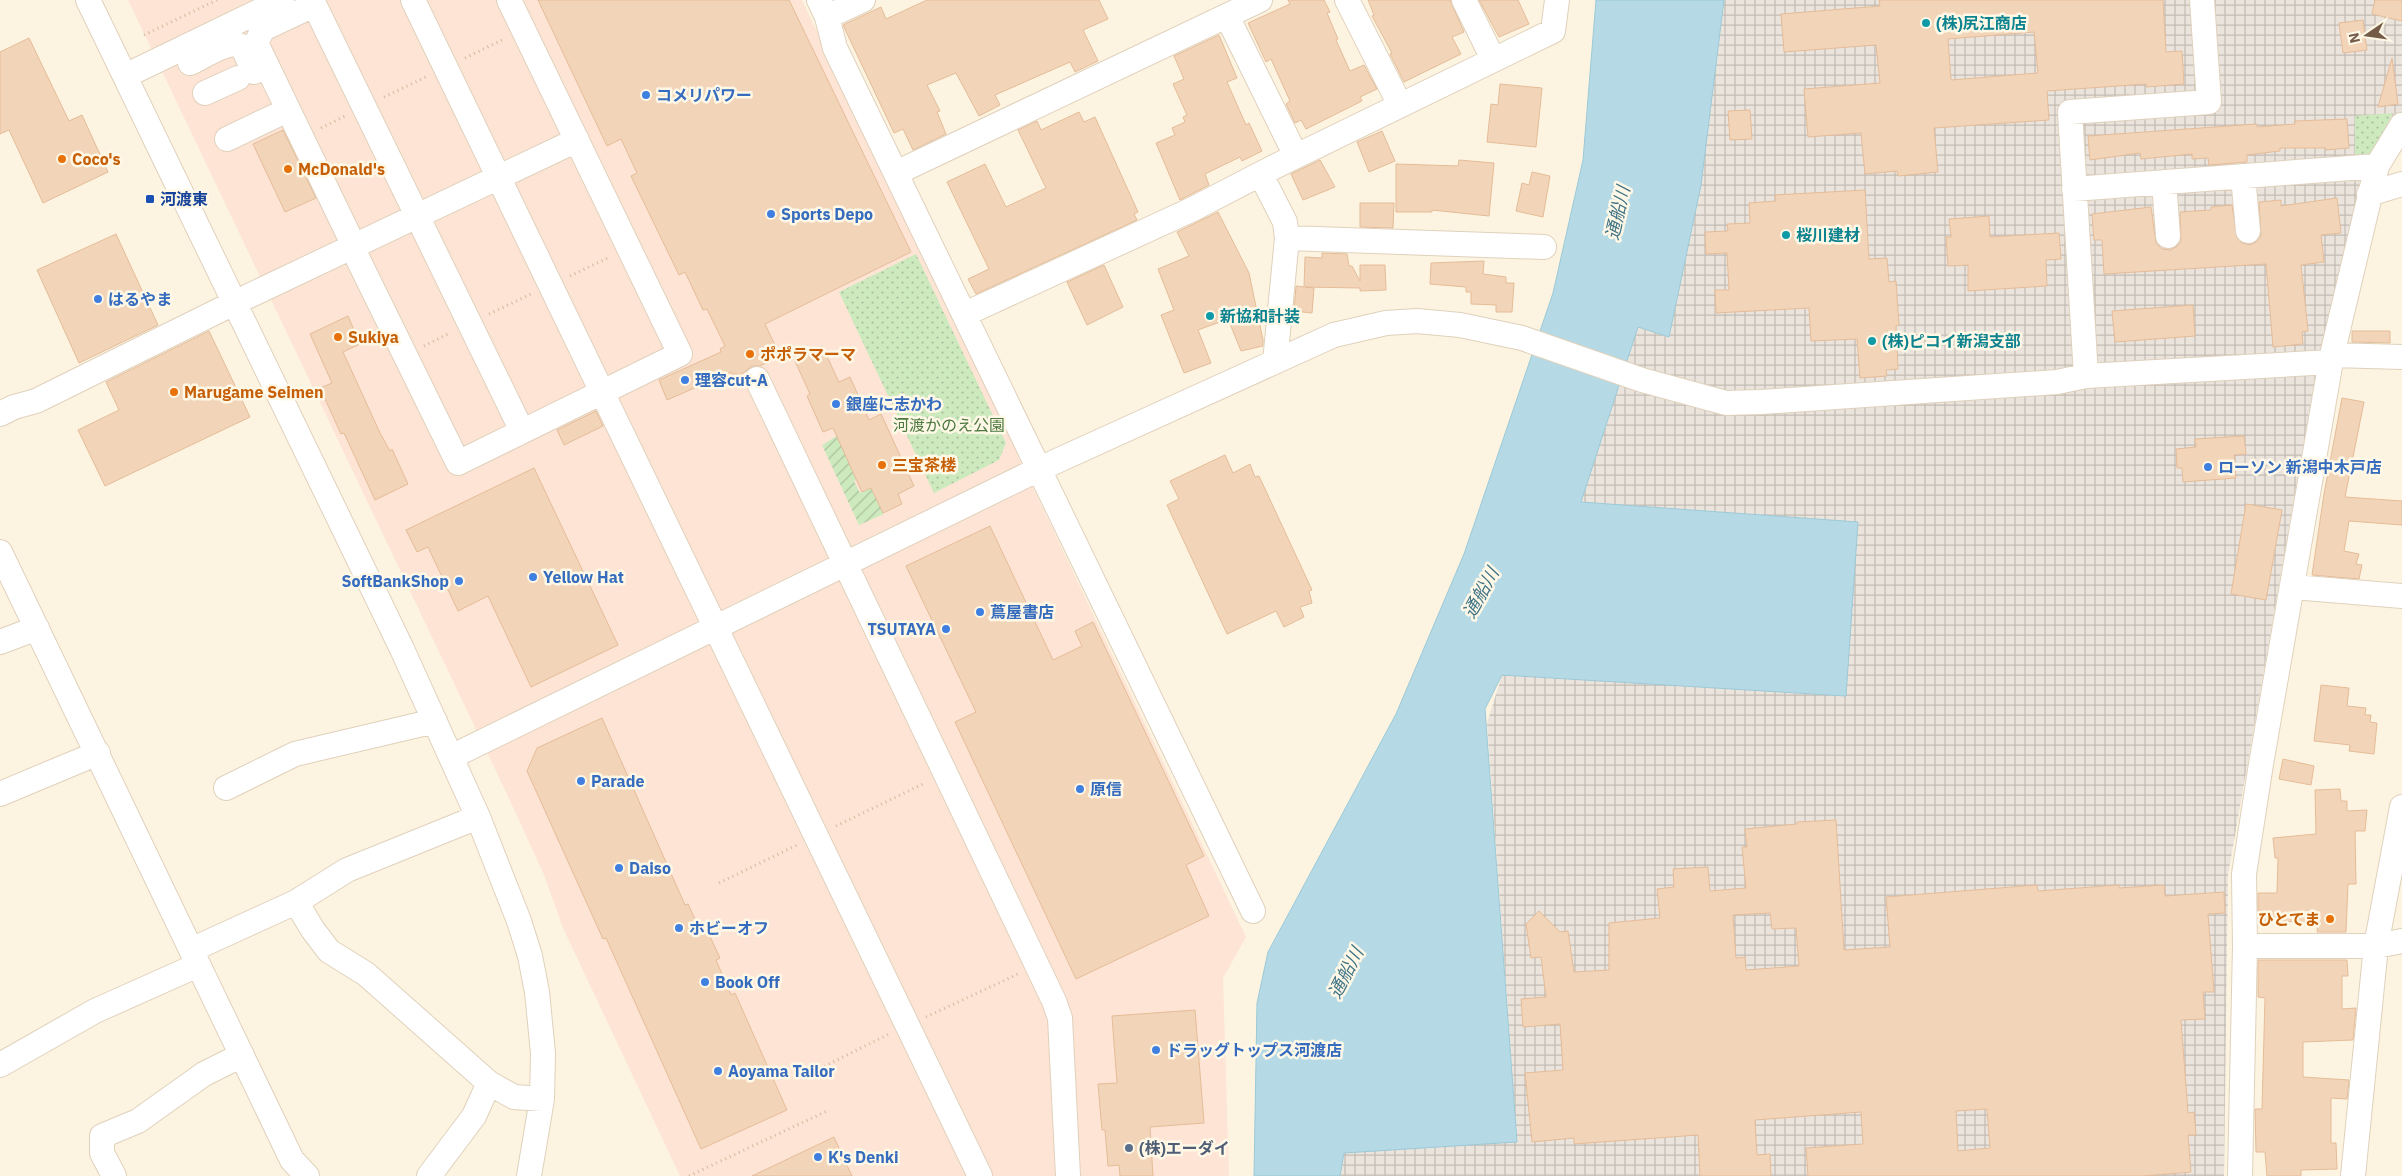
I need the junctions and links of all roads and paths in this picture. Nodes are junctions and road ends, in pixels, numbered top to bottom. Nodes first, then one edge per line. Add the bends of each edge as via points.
1 (88, 0) edge
2 (217, 0) edge
3 (282, 0) edge
4 (413, 0) edge
5 (509, 0) edge
6 (863, 0) edge
7 (1260, 0) edge
8 (1347, 0) edge
9 (1464, 0) edge
10 (1557, 0) edge
11 (2202, 0) edge
12 (313, 3) edge
13 (823, 8) edge
14 (1226, 16) junction
15 (523, 30) junction
16 (144, 35) dead end
17 (1493, 59) junction
18 (190, 63) dead end
19 (445, 68) junction
20 (124, 76) junction
21 (238, 78) dead end
22 (205, 93) dead end
23 (1400, 105) junction
24 (278, 107) junction
25 (364, 107) junction
26 (2402, 125) edge
27 (315, 131) dead end
28 (227, 139) dead end
29 (576, 140) junction
30 (1296, 156) junction
31 (2378, 166) junction
32 (896, 173) junction
33 (1261, 175) junction
34 (2243, 176) junction
35 (498, 177) junction
36 (2164, 182) junction
37 (2402, 184) edge
38 (2074, 189) junction
39 (2369, 194) junction
40 (417, 216) junction
41 (2248, 232) dead end
42 (2168, 236) dead end
43 (1287, 238) junction
44 (353, 246) junction
45 (1544, 247) dead end
46 (628, 248) junction
47 (550, 285) junction
48 (234, 303) junction
49 (965, 314) junction
50 (469, 324) junction
51 (405, 355) junction
52 (2402, 357) edge
53 (2332, 359) junction
54 (1275, 362) junction
55 (2086, 376) junction
56 (757, 379) dead end
57 (601, 392) junction
58 (0, 414) edge
59 (522, 431) junction
60 (1037, 470) junction
61 (0, 552) edge
62 (846, 564) junction
63 (6, 578) edge
64 (2293, 587) junction
65 (2402, 596) edge
66 (37, 628) junction
67 (714, 628) junction
68 (0, 642) edge
69 (435, 721) junction
70 (98, 753) junction
71 (451, 757) junction
72 (226, 788) dead end
73 (0, 794) edge
74 (2402, 807) edge
75 (478, 817) junction
76 (296, 902) junction
77 (1253, 912) dead end
78 (2402, 940) edge
79 (2245, 946) junction
80 (2376, 946) junction
81 (195, 958) junction
82 (242, 1055) junction
83 (0, 1065) edge
84 (489, 1084) junction
85 (542, 1099) junction
86 (829, 1110) dead end
87 (114, 1176) edge
88 (307, 1176) edge
89 (429, 1176) edge
90 (529, 1176) edge
91 (689, 1176) edge
92 (980, 1176) edge
93 (1068, 1176) edge
94 (2240, 1176) edge
95 (2353, 1176) edge

1 - 20 street
2 - 16 path
3 - 20 street
4 - 19 street
5 - 15 street
6 - 13 street
7 - 14 street
8 - 23 street
9 - 17 street
10 - 17 street via 1553,31
11 - 38 street via 2209,102 2070,112
12 - 24 street via 263,30 256,40
12 - 25 street
13 - 32 street via 835,48
14 - 30 street
14 - 32 street
15 - 19 path
15 - 29 street
17 - 23 street
18 - 24 street via 228,45 239,44 262,90
19 - 25 path
19 - 35 street
20 - 48 street
21 - 22 street
23 - 30 street
24 - 28 street
24 - 44 street
25 - 27 path
25 - 40 street
26 - 31 street
29 - 35 street
29 - 46 street
30 - 33 street
31 - 34 street
31 - 39 street
32 - 49 street
33 - 43 street via 1285,222
33 - 49 street
34 - 36 street
34 - 41 street
35 - 40 street
35 - 47 street
36 - 38 street
36 - 42 street
37 - 39 street
38 - 55 street
39 - 53 street
40 - 44 street
40 - 50 street
43 - 45 street
43 - 54 street
44 - 48 street
44 - 51 street
46 - 47 path
46 - 57 street via 680,354
47 - 50 path
47 - 57 street
48 - 58 street via 36,401
48 - 69 street
49 - 60 street
50 - 51 path
50 - 59 street
51 - 59 street via 458,462
52 - 53 street
53 - 55 street
53 - 64 street
54 - 55 street via 1334,335 1386,323 1417,321 1460,325 1522,338 1642,380 1726,403 2058,382
54 - 60 street
56 - 62 street
57 - 59 street
57 - 67 street
60 - 62 street
60 - 77 street
61 - 63 street
62 - 67 street
62 - 93 street via 1054,1001 1060,1018
63 - 66 street
64 - 65 street
64 - 79 street via 2244,874
66 - 68 street
66 - 70 street
67 - 71 street
67 - 92 street
69 - 71 street
69 - 72 street via 295,754
70 - 73 street
70 - 81 street
71 - 75 street
74 - 80 street
75 - 76 street via 347,870
75 - 85 street via 530,956 543,1053
76 - 81 street
76 - 84 street via 329,951 366,974
78 - 80 street
79 - 80 street
79 - 94 street
80 - 95 street
81 - 82 street
81 - 83 street
82 - 87 street via 204,1074 138,1120 102,1136 102,1153
82 - 88 street via 292,1160
84 - 85 street via 514,1097
84 - 89 street via 474,1116
85 - 90 street
86 - 91 path

